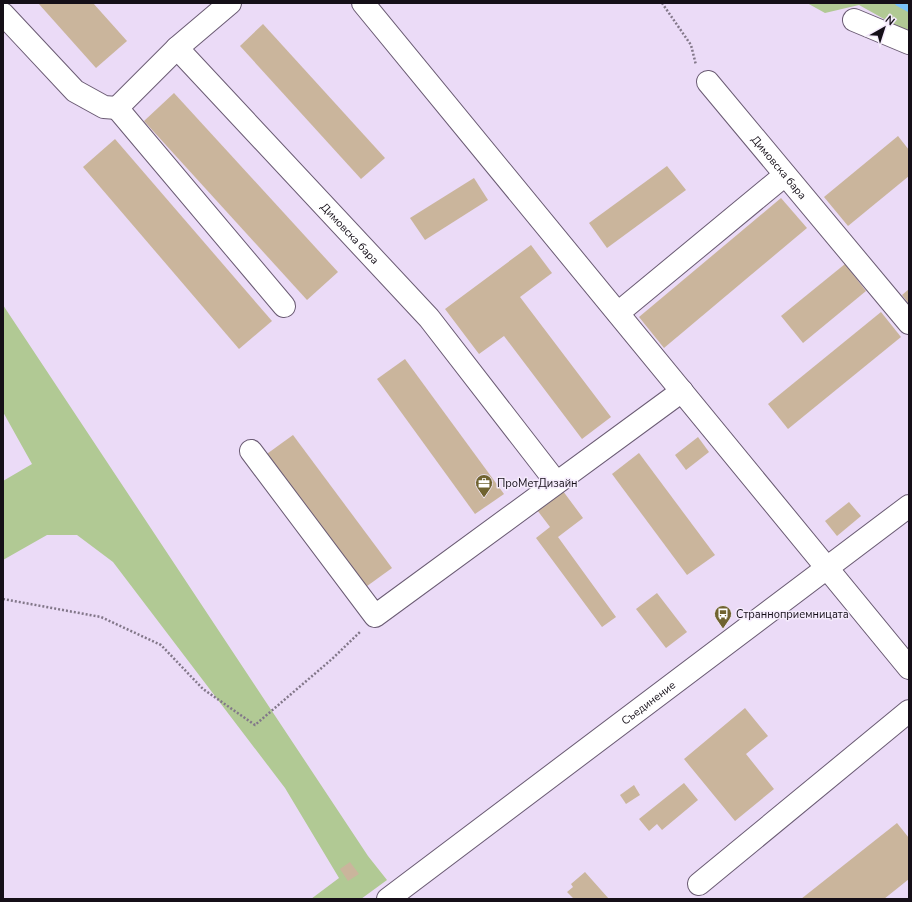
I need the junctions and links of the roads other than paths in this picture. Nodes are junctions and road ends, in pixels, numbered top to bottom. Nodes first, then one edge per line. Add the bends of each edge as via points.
1 (230, 3) edge
2 (363, 3) edge
3 (3, 14) edge
4 (854, 20) dead end
5 (909, 43) edge
6 (176, 48) junction
7 (708, 82) road end
8 (117, 108) junction
9 (785, 175) junction
10 (284, 306) dead end
11 (618, 313) junction
12 (909, 323) edge
13 (682, 391) junction
14 (251, 451) dead end
15 (556, 482) junction
16 (909, 506) edge
17 (827, 567) junction
18 (909, 668) edge
19 (909, 711) edge
20 (699, 884) dead end
21 (388, 899) edge

1 - 6 street
2 - 11 street
3 - 8 street via 75,91 104,107
4 - 5 street
6 - 8 street
6 - 15 street, Димовска бара via 429,318
7 - 9 street, Димовска бара
8 - 10 street
9 - 11 street
9 - 12 street, Димовска бара
11 - 13 street
13 - 15 street
13 - 17 street
14 - 15 street via 375,616
16 - 17 street, Съединение
17 - 18 street
17 - 21 street, Съединение
19 - 20 street

